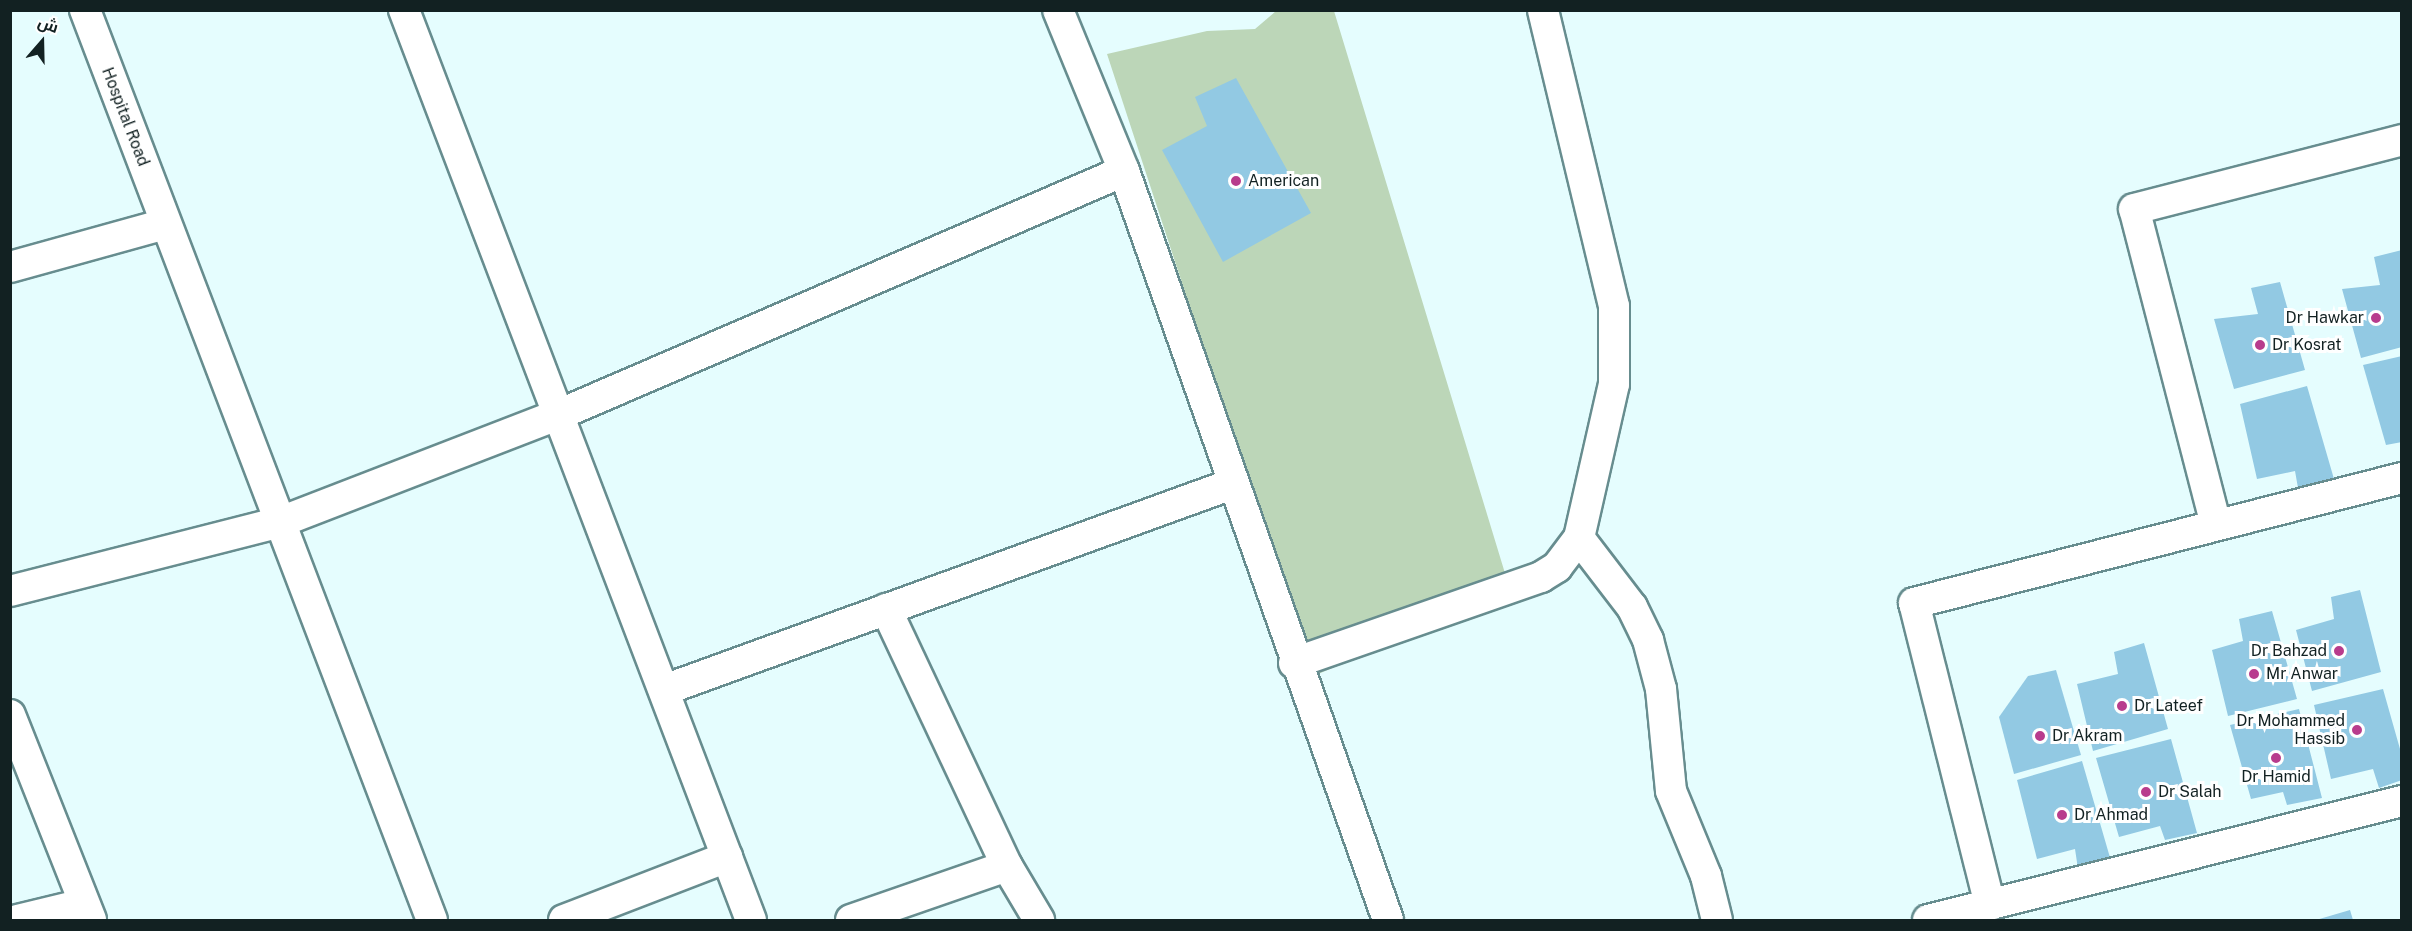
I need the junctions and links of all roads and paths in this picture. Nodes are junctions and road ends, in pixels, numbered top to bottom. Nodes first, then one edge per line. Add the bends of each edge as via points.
1 (86, 10) edge
2 (404, 10) edge
3 (1058, 10) edge
4 (1543, 10) edge
5 (2402, 140) edge
6 (1124, 171) junction
7 (165, 224) junction
8 (10, 267) edge
9 (558, 415) junction
10 (2402, 478) edge
11 (1232, 484) junction
12 (280, 522) junction
13 (2216, 525) junction
14 (1579, 537) junction
15 (10, 591) edge
16 (886, 609) junction
17 (1293, 663) junction
18 (664, 690) junction
19 (10, 715) edge
20 (2402, 801) edge
21 (727, 857) junction
22 (1007, 866) junction
23 (1990, 905) junction
24 (87, 912) edge
25 (855, 920) edge
26 (17, 921) edge
27 (432, 921) edge
28 (564, 921) edge
29 (751, 921) edge
30 (1039, 921) edge
31 (1389, 921) edge
32 (1717, 921) edge
33 (1928, 921) edge

1 - 7 street, Hospital Road
2 - 9 street
3 - 6 street
4 - 14 street via 1614,306 1614,384
5 - 13 street via 2134,209
6 - 9 street
6 - 11 street
7 - 8 street
7 - 12 street, Hospital Road
9 - 12 street
9 - 18 street
10 - 13 street
11 - 16 street
11 - 17 street
12 - 15 street
12 - 27 street, Hospital Road
13 - 23 street via 1914,603
14 - 17 street via 1557,567 1541,577
14 - 32 street via 1632,607 1648,640 1661,690 1671,791 1706,876
16 - 18 street
16 - 22 street
17 - 31 street
18 - 21 street
19 - 24 street
20 - 23 street
21 - 28 street
21 - 29 street
22 - 25 street
22 - 30 street
23 - 33 street
24 - 26 street

